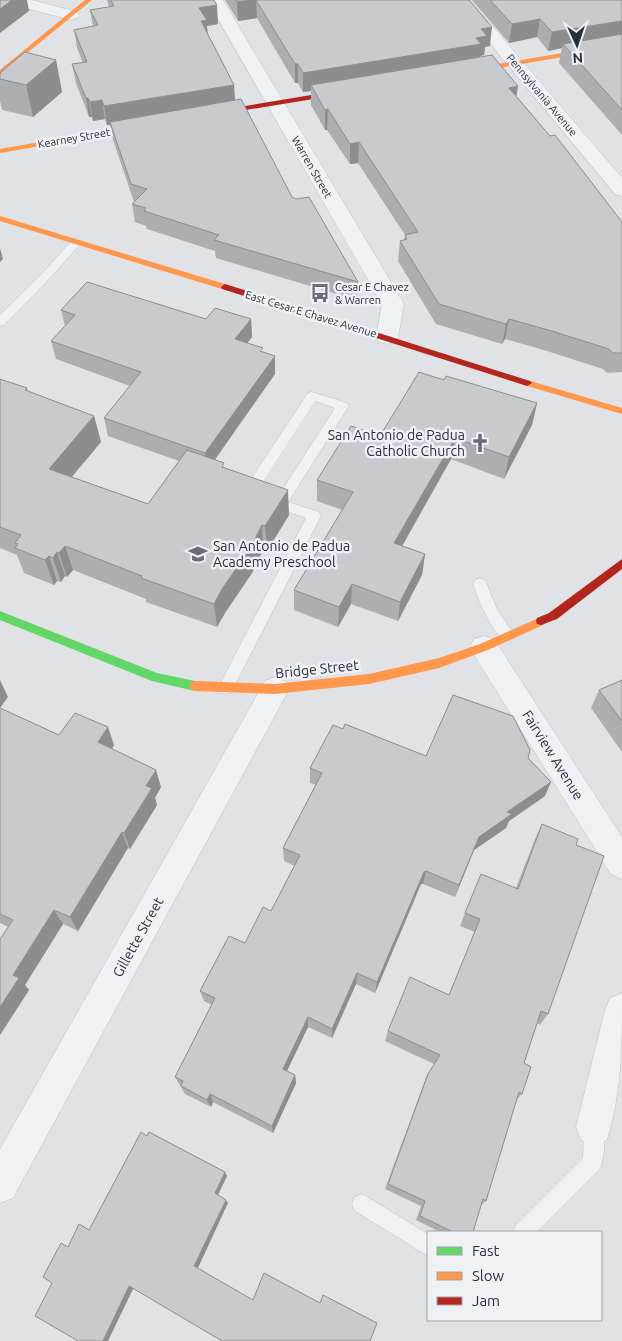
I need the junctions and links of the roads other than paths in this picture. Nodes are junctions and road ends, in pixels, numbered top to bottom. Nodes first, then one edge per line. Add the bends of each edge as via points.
1 (13, 0) edge
2 (89, 0) edge
3 (215, 0) edge
4 (462, 0) edge
5 (71, 15) junction
6 (622, 45) edge
7 (514, 64) junction
8 (0, 73) edge
9 (447, 74) edge
10 (360, 88) edge
11 (274, 102) junction
12 (196, 116) edge
13 (156, 123) edge
14 (0, 151) edge
15 (622, 190) edge
16 (0, 218) edge
17 (77, 241) junction
18 (0, 322) edge
19 (387, 337) junction
20 (622, 411) edge
21 (280, 504) junction
22 (622, 563) edge
23 (480, 584) dead end
24 (0, 615) edge
25 (496, 642) junction
26 (226, 688) junction
27 (275, 689) junction
28 (622, 864) edge
29 (622, 1010) edge
30 (594, 1127) joint
31 (0, 1185) edge
32 (362, 1204) dead end
33 (524, 1231) edge
34 (427, 1245) edge

1 - 5 street
2 - 5 street
3 - 11 street, Warren Street
4 - 7 street, Pennsylvania Avenue
5 - 8 street
6 - 7 street
7 - 9 street
7 - 15 street, Pennsylvania Avenue
10 - 11 street
11 - 12 street
11 - 19 street, Warren Street via 393,304
13 - 14 street, Kearney Street
16 - 17 street, East Cesar E Chavez Avenue
17 - 18 lane
17 - 19 street, East Cesar E Chavez Avenue
19 - 20 street, East Cesar E Chavez Avenue
21 - 21 lane via 249,493 312,396 343,406
21 - 26 lane via 314,516
22 - 25 street, Bridge Street via 553,616
23 - 25 lane via 491,612
24 - 26 street, Bridge Street via 156,678 198,687
25 - 27 street, Bridge Street via 439,663 369,679
25 - 28 street, Fairview Avenue
26 - 27 street, Bridge Street
27 - 31 street, Gillette Street
29 - 30 street
30 - 33 lane via 593,1162
32 - 34 lane

